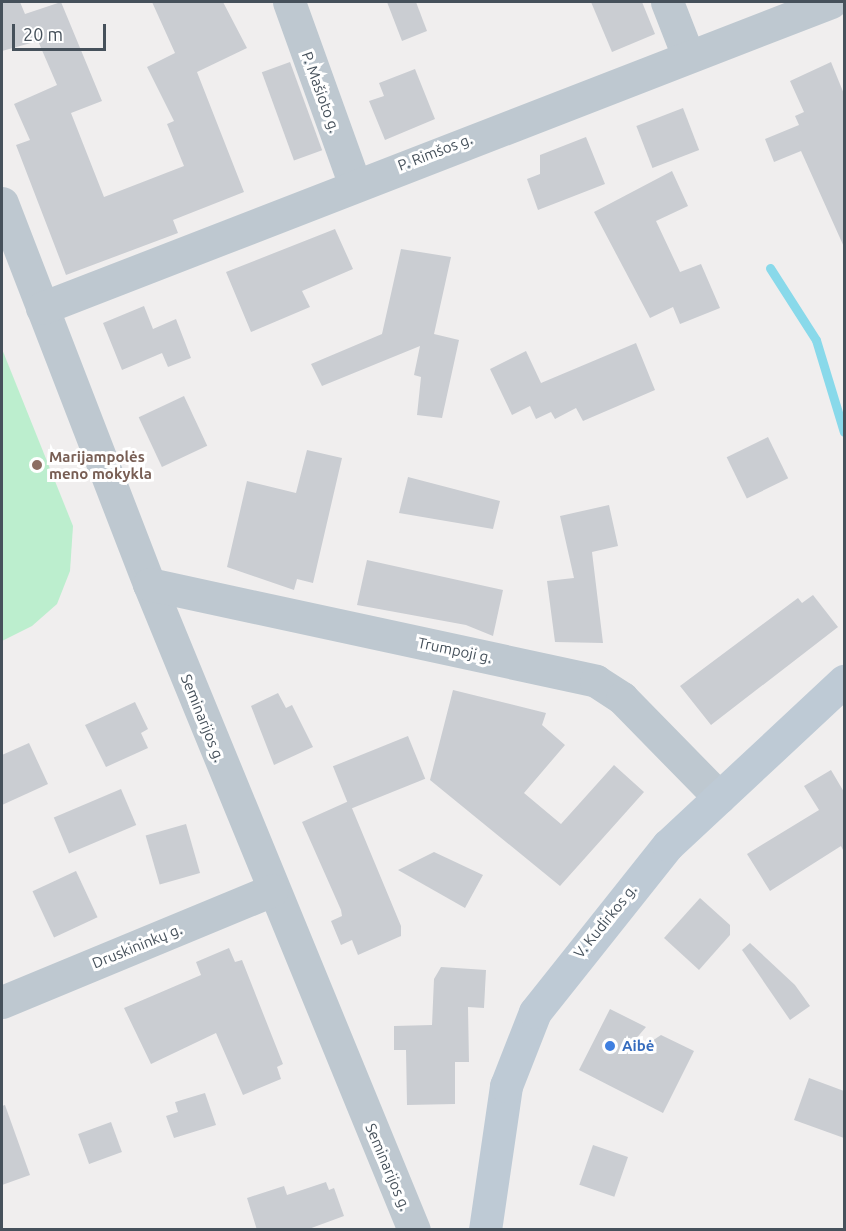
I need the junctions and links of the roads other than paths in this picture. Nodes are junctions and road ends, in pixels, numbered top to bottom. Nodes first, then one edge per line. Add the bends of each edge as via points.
1 (288, 2) edge
2 (667, 2) edge
3 (831, 2) edge
4 (688, 56) junction
5 (354, 183) junction
6 (2, 203) edge
7 (42, 308) junction
8 (148, 584) junction
9 (844, 681) edge
10 (719, 797) junction
11 (272, 890) junction
12 (2, 1002) edge
13 (414, 1230) edge
14 (485, 1230) edge

1 - 5 street, P. Mašioto g.
2 - 4 street
3 - 4 street, P. Rimšos g.
4 - 5 street, P. Rimšos g.
5 - 7 street, P. Rimšos g.
6 - 7 street, Seminarijos g.
7 - 8 street, Seminarijos g.
8 - 10 street, Trumpoji g. via 596,681 622,698
8 - 11 street, Seminarijos g.
9 - 10 main road, V. Kudirkos g.
10 - 14 main road, V. Kudirkos g. via 668,845 535,1012 506,1086
11 - 12 street, Druskininkų g.
11 - 13 street, Seminarijos g.

